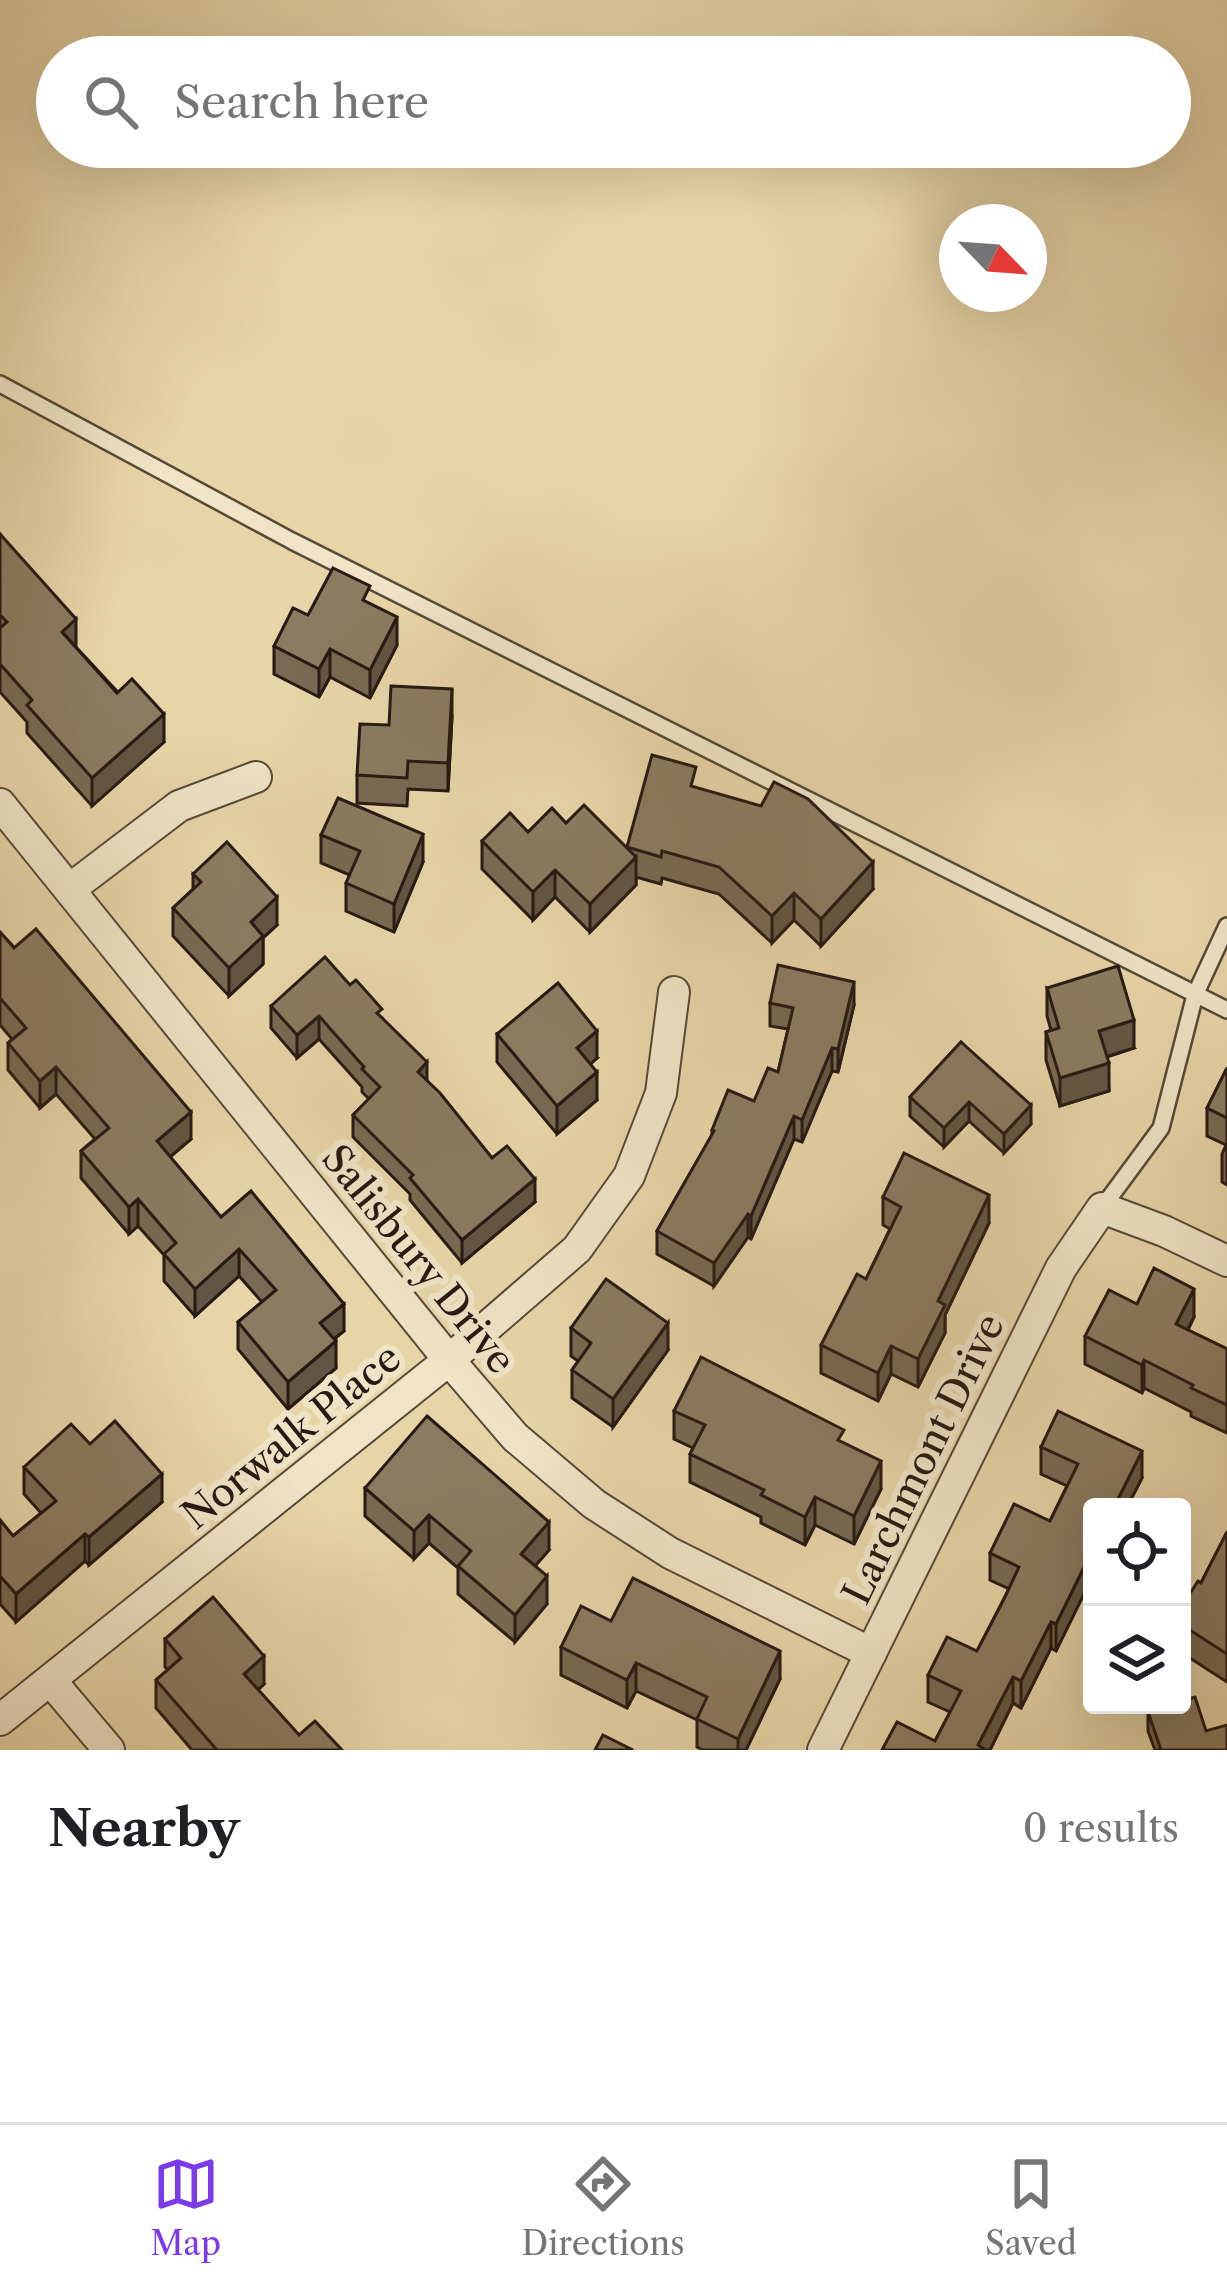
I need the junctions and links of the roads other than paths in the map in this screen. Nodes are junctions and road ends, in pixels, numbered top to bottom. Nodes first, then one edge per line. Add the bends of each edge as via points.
1 (0, 384) edge
2 (256, 778) dead end
3 (0, 804) edge
4 (70, 889) junction
5 (1227, 926) edge
6 (674, 992) dead end
7 (1195, 995) junction
8 (1227, 1010) edge
9 (1102, 1208) junction
10 (1227, 1261) edge
11 (449, 1360) junction
12 (871, 1653) junction
13 (50, 1681) junction
14 (0, 1720) edge
15 (109, 1750) edge
16 (823, 1750) edge

1 - 7 lane via 292,541
2 - 4 street via 179,806
3 - 4 street, Salisbury Drive
4 - 11 street, Salisbury Drive
5 - 7 lane
6 - 11 street, Norwalk Place via 661,1093 629,1176 577,1250
7 - 8 lane
7 - 9 lane via 1161,1128
9 - 10 street
9 - 12 street, Larchmont Drive via 1061,1268
11 - 12 street, Salisbury Drive via 515,1437 594,1504 670,1553
11 - 13 street, Norwalk Place
12 - 16 street, Larchmont Drive
13 - 14 street, Norwalk Place
13 - 15 street

